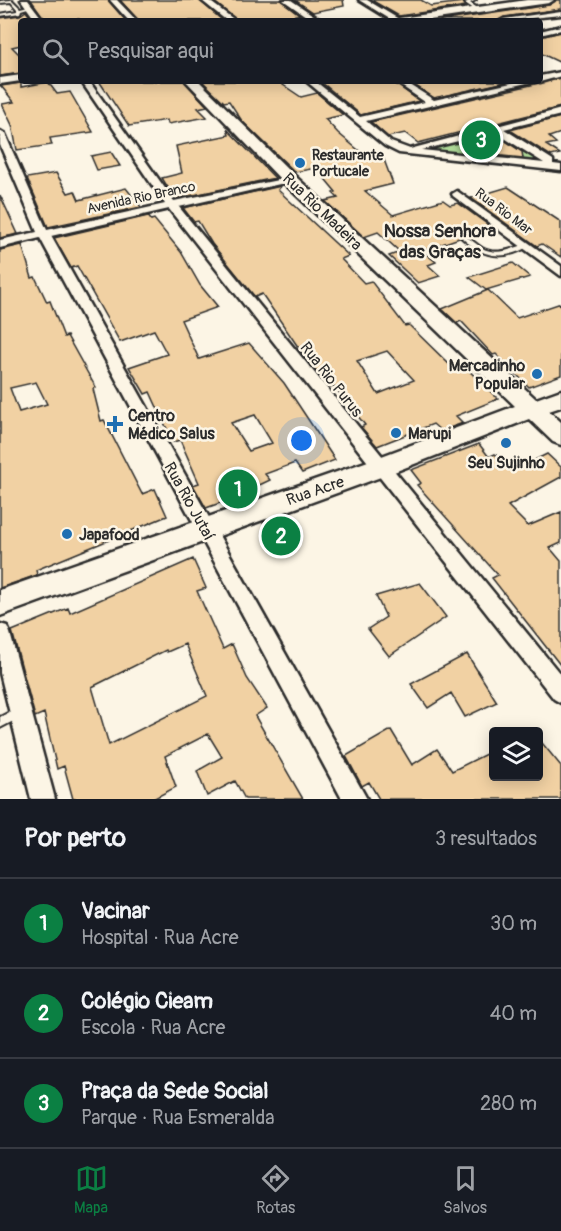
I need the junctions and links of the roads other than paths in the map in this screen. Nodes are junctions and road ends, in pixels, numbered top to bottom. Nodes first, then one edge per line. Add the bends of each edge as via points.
1 (24, 0) edge
2 (113, 0) edge
3 (204, 0) edge
4 (286, 0) edge
5 (362, 0) edge
6 (545, 0) edge
7 (0, 2) edge
8 (476, 5) edge
9 (29, 7) junction
10 (19, 9) junction
11 (561, 12) edge
12 (0, 15) edge
13 (38, 18) edge
14 (130, 18) edge
15 (228, 18) edge
16 (313, 18) edge
17 (394, 18) edge
18 (441, 18) edge
19 (523, 18) edge
20 (561, 28) edge
21 (543, 32) edge
22 (561, 74) edge
23 (18, 78) edge
24 (545, 78) edge
25 (0, 81) edge
26 (87, 84) edge
27 (195, 84) edge
28 (314, 84) edge
29 (403, 84) edge
30 (482, 84) edge
31 (518, 84) edge
32 (491, 90) junction
33 (432, 103) junction
34 (561, 112) edge
35 (359, 120) junction
36 (496, 128) junction
37 (0, 134) edge
38 (403, 151) junction
39 (561, 159) edge
40 (549, 162) junction
41 (535, 166) junction
42 (561, 168) edge
43 (289, 179) junction
44 (457, 194) dead end
45 (172, 206) junction
46 (43, 233) junction
47 (465, 238) dead end
48 (0, 244) edge
49 (526, 246) junction
50 (561, 272) edge
51 (561, 398) edge
52 (532, 409) junction
53 (561, 436) edge
54 (380, 467) junction
55 (204, 528) junction
56 (0, 603) edge
57 (0, 633) edge
58 (561, 692) edge
59 (20, 711) junction
60 (0, 723) edge
61 (43, 799) edge
62 (355, 799) edge

1 - 9 street
2 - 14 street
3 - 15 street
4 - 16 street
5 - 17 street
6 - 8 street
6 - 11 street
7 - 10 lane via 12,1
8 - 18 street
9 - 10 lane
9 - 13 street
10 - 12 lane via 20,12
11 - 19 street
20 - 21 street
22 - 24 street
23 - 25 street
26 - 45 street, Rua Rio Purus
27 - 43 street, Rua Rio Madeira
28 - 35 street
29 - 33 street
30 - 32 street
31 - 32 street
32 - 33 street
33 - 35 street
34 - 36 street
35 - 38 street
36 - 38 street
36 - 40 street
37 - 46 street, Rua Rio Jutaí
38 - 41 street
39 - 40 street
40 - 41 street
41 - 42 street
43 - 45 street, Avenida Rio Branco
43 - 52 street, Rua Rio Madeira
44 - 49 street, Rua Rio Mar
45 - 46 street, Avenida Rio Branco
45 - 54 street, Rua Rio Purus
46 - 48 street, Avenida Rio Branco
46 - 55 street, Rua Rio Jutaí
47 - 49 lane via 490,255 499,256
49 - 50 street, Rua Rio Mar
51 - 52 street, Rua Acre
52 - 53 street, Rua Rio Madeira
52 - 54 street, Rua Acre
54 - 55 street, Rua Acre
54 - 58 street, Rua Rio Purus
55 - 56 street, Rua Acre
55 - 62 street, Rua Rio Jutaí
57 - 59 street
59 - 60 lane
59 - 61 street

